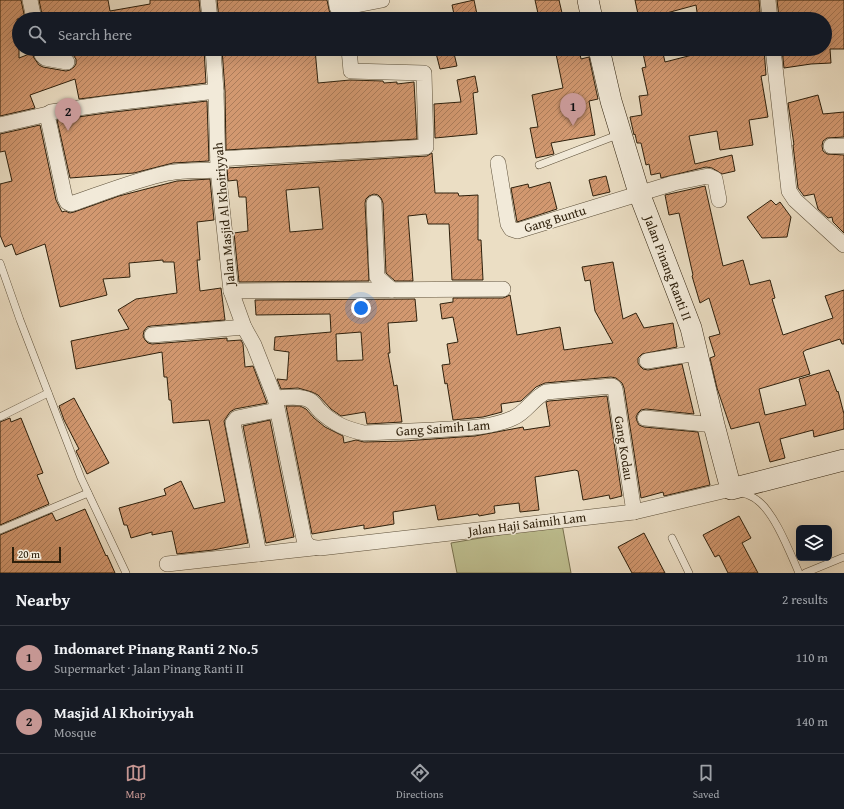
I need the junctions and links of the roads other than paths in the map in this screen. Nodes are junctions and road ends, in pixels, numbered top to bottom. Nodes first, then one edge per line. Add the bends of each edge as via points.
1 (30, 0) edge
2 (208, 0) edge
3 (382, 0) edge
4 (588, 0) edge
5 (768, 0) edge
6 (341, 9) edge
7 (33, 12) edge
8 (209, 12) edge
9 (591, 12) edge
10 (769, 12) edge
11 (43, 56) edge
12 (214, 56) edge
13 (350, 56) edge
14 (601, 56) edge
15 (774, 56) edge
16 (66, 62) dead end
17 (216, 91) junction
18 (48, 114) junction
19 (0, 125) edge
20 (621, 134) junction
21 (498, 163) dead end
22 (218, 164) junction
23 (539, 164) dead end
24 (639, 193) junction
25 (719, 200) dead end
26 (374, 203) dead end
27 (844, 245) edge
28 (0, 263) edge
29 (503, 289) dead end
30 (392, 290) junction
31 (231, 291) junction
32 (244, 327) junction
33 (152, 335) dead end
34 (697, 353) junction
35 (647, 362) dead end
36 (612, 386) joint
37 (48, 393) junction
38 (276, 404) junction
39 (0, 417) edge
40 (646, 418) dead end
41 (714, 425) junction
42 (844, 460) edge
43 (731, 488) junction
44 (88, 493) junction
45 (634, 512) junction
46 (0, 530) edge
47 (672, 538) dead end
48 (316, 548) junction
49 (259, 554) junction
50 (844, 557) edge
51 (167, 564) dead end
52 (126, 573) edge
53 (689, 573) edge
54 (799, 573) edge
55 (805, 573) edge

1 - 7 street
2 - 8 street
3 - 6 street
4 - 9 street
5 - 10 street
11 - 16 street
12 - 17 street, Jalan Masjid Al Khoiriyyah
13 - 22 street via 351,71 424,73 426,147
14 - 20 street, Jalan Pinang Ranti II
15 - 27 street via 790,191 795,200
17 - 18 street via 105,104
17 - 22 street, Jalan Masjid Al Khoiriyyah
18 - 19 street
18 - 22 street via 65,198 71,204 168,173
20 - 23 lane
20 - 24 street, Jalan Pinang Ranti II
21 - 24 street, Gang Buntu via 508,224 511,229 517,231
22 - 31 street, Jalan Masjid Al Khoiriyyah
24 - 25 street via 708,176 715,179
24 - 34 street, Jalan Pinang Ranti II via 691,328
26 - 30 street via 377,277
28 - 37 lane
29 - 30 street
30 - 31 street
31 - 32 street, Jalan Masjid Al Khoiriyyah
32 - 33 street
32 - 38 street, Jalan Masjid Al Khoiriyyah via 254,345
34 - 35 street
34 - 41 street, Jalan Pinang Ranti II
36 - 38 street, Gang Saimih Lam via 546,392 540,394 526,410 514,417 477,428 364,433 347,430 332,421 308,399
36 - 45 street, Gang Kodau via 615,389
37 - 39 lane
37 - 44 lane
38 - 48 street, Jalan Masjid Al Khoiriyyah via 304,539 308,546
38 - 49 street, Gang Saimih Lam via 237,418 233,423
40 - 41 street
41 - 43 street, Jalan Pinang Ranti II
42 - 43 street
43 - 45 street, Jalan Haji Saimih Lam
43 - 54 lane via 757,500 765,508 778,528
44 - 46 lane
44 - 52 lane
45 - 48 street, Jalan Haji Saimih Lam
47 - 53 lane
48 - 49 street, Jalan Haji Saimih Lam
49 - 51 street, Jalan Haji Saimih Lam
50 - 55 lane

